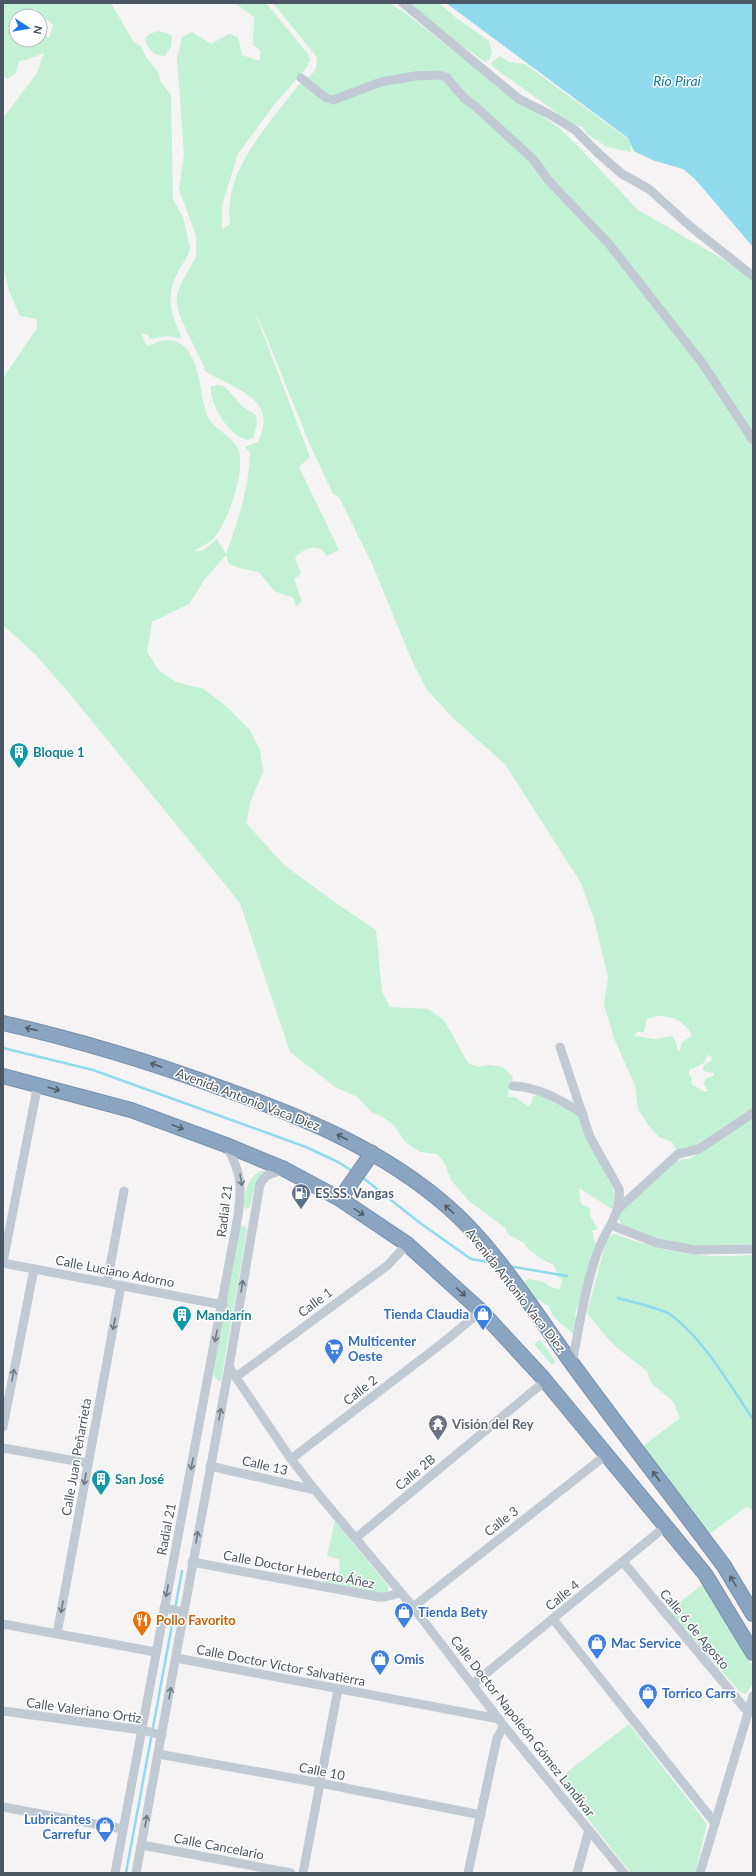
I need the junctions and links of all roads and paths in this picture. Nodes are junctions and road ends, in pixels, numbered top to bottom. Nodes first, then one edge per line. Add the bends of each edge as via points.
1 (404, 3) edge
2 (301, 78) dead end
3 (753, 276) edge
4 (753, 440) edge
5 (3, 1023) edge
6 (560, 1047) dead end
7 (3, 1076) edge
8 (38, 1084) junction
9 (513, 1086) dead end
10 (753, 1113) edge
11 (583, 1114) junction
12 (226, 1145) junction
13 (369, 1156) junction
14 (284, 1168) junction
15 (124, 1191) dead end
16 (344, 1193) junction
17 (618, 1209) junction
18 (238, 1216) junction
19 (253, 1220) junction
20 (611, 1225) junction
21 (406, 1244) junction
22 (753, 1249) edge
23 (3, 1262) edge
24 (34, 1269) junction
25 (107, 1283) junction
26 (121, 1285) junction
27 (223, 1305) junction
28 (481, 1311) junction
29 (572, 1363) junction
30 (229, 1367) junction
31 (236, 1377) junction
32 (545, 1381) junction
33 (3, 1427) edge
34 (3, 1448) edge
35 (606, 1455) junction
36 (291, 1460) junction
37 (87, 1463) junction
38 (210, 1466) junction
39 (315, 1490) junction
40 (666, 1526) junction
41 (356, 1538) junction
42 (192, 1562) junction
43 (622, 1562) junction
44 (400, 1593) junction
45 (413, 1607) junction
46 (166, 1608) junction
47 (181, 1611) junction
48 (753, 1614) edge
49 (553, 1619) junction
50 (3, 1624) edge
51 (57, 1634) junction
52 (156, 1652) junction
53 (753, 1653) edge
54 (176, 1658) junction
55 (473, 1684) junction
56 (338, 1689) junction
57 (753, 1696) edge
58 (3, 1711) edge
59 (748, 1712) junction
60 (501, 1722) junction
61 (144, 1731) junction
62 (160, 1735) junction
63 (158, 1754) junction
64 (320, 1783) junction
65 (3, 1807) edge
66 (481, 1815) junction
67 (715, 1823) junction
68 (124, 1829) junction
69 (589, 1830) junction
70 (142, 1845) junction
71 (115, 1873) edge
72 (136, 1873) edge
73 (291, 1873) edge
74 (303, 1873) edge
75 (468, 1873) edge
76 (577, 1873) edge
77 (624, 1873) edge
78 (700, 1873) edge

1 - 3 street via 519,99 575,130 622,174 649,189 691,227
2 - 4 street via 326,98 333,100 381,82 415,76 446,77 464,98 533,159 549,181 609,244 703,364
13 -> 5 highway, Avenida Antonio Vaca Diez via 322,1127 197,1079 125,1054
6 - 11 street
7 - 8 highway
8 -> 12 highway via 131,1110
8 - 23 street
9 - 11 street via 543,1092
10 - 17 street via 699,1149 678,1154
11 - 17 street via 590,1137 619,1189
12 - 14 highway
12 -> 18 street, Radial 21 via 239,1170 242,1186
13 - 16 highway
29 -> 13 highway, Avenida Antonio Vaca Diez via 477,1237 448,1208 411,1178
14 - 16 highway
14 - 19 street via 266,1176 260,1184
15 - 25 street
16 -> 21 highway
17 - 20 street
18 - 19 street
18 - 27 street, Radial 21
30 -> 19 street
20 - 22 street via 657,1243 695,1250
20 - 29 street via 604,1234 598,1250
21 -> 28 highway
21 - 31 street, Calle 1 via 388,1265
23 - 24 street, Calle Luciano Adorno
24 - 25 street, Calle Luciano Adorno
33 -> 24 street
25 - 26 street, Calle Luciano Adorno
26 - 27 street, Calle Luciano Adorno
26 -> 37 street, Calle Juan Peñarrieta
27 -> 46 street, Radial 21
28 - 32 highway
28 - 36 street, Calle 2
48 -> 29 highway, Avenida Antonio Vaca Diez via 724,1566
30 - 31 street, Calle Doctor Napoleón Gómez Landívar
38 -> 30 street
31 - 36 street, Calle Doctor Napoleón Gómez Landívar
32 - 35 highway
32 - 41 street, Calle 2B
34 - 37 street
35 - 40 highway
35 - 45 street, Calle 3
36 - 39 street, Calle Doctor Napoleón Gómez Landívar
37 -> 51 street, Calle Juan Peñarrieta
38 - 39 street, Calle 13
42 -> 38 street
39 - 41 street, Calle Doctor Napoleón Gómez Landívar
40 - 43 street, Calle 4
40 - 53 highway via 705,1574
41 - 44 street, Calle Doctor Napoleón Gómez Landívar
42 - 44 street, Calle Doctor Heberto Áñez via 379,1597
42 - 47 street
43 - 49 street, Calle 4
43 - 59 street, Calle 6 de Agosto
44 - 45 street, Calle Doctor Napoleón Gómez Landívar
45 - 55 street, Calle Doctor Napoleón Gómez Landívar
46 - 47 street
46 - 52 street, Radial 21
47 - 54 street
49 - 55 street, Calle 4
49 - 67 street
50 - 51 street
51 - 52 street
52 - 61 street, Radial 21
54 - 56 street, Calle Doctor Víctor Salvatierra
62 -> 54 street
55 - 60 street, Calle Doctor Napoleón Gómez Landívar
56 - 60 street, Calle Doctor Víctor Salvatierra
56 - 64 street
57 - 59 street
58 - 61 street, Calle Valeriano Ortiz
59 - 67 street
60 - 66 street
60 - 69 street, Calle Doctor Napoleón Gómez Landívar
61 - 62 street, Calle Valeriano Ortiz
61 - 68 street, Radial 21
62 - 63 street
63 - 64 street, Calle 10
70 -> 63 street
64 - 66 street, Calle 10
64 - 74 street
65 - 68 street
66 - 75 street
67 - 78 street
68 - 71 street, Radial 21
69 - 76 street
69 - 77 street, Calle Doctor Napoleón Gómez Landívar
70 - 72 street
70 - 73 street, Calle Cancelario

